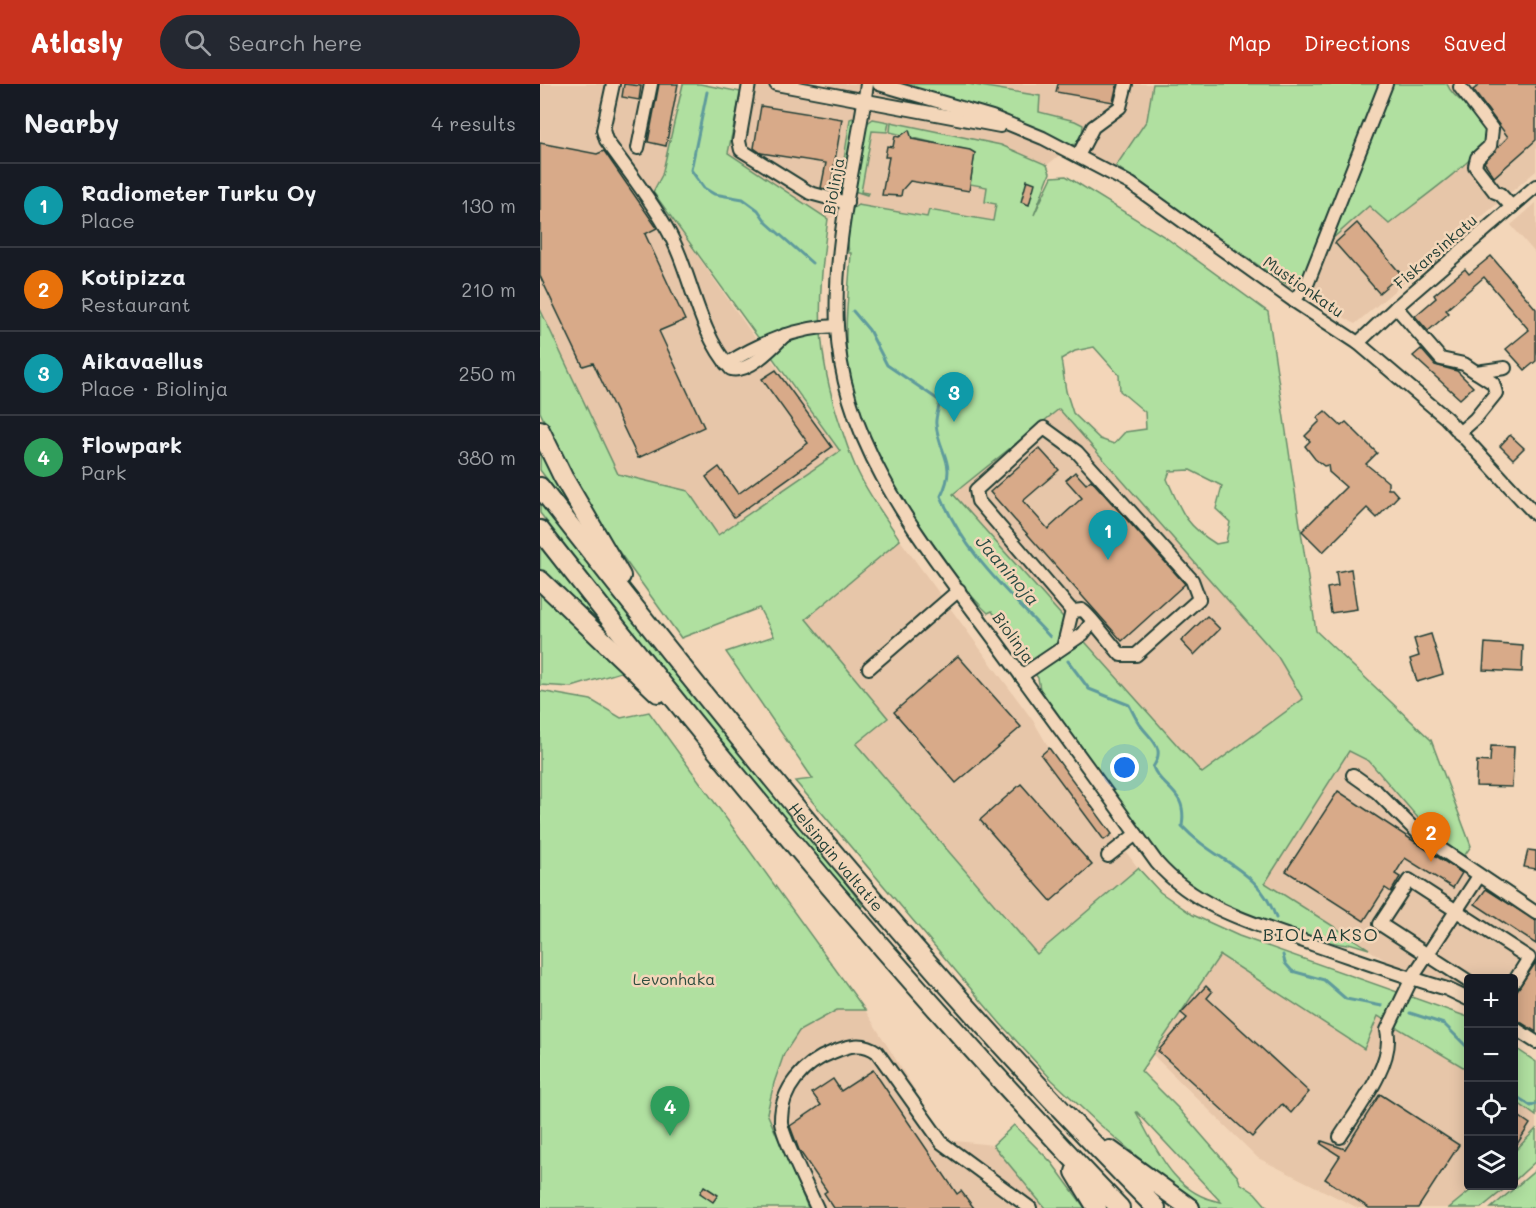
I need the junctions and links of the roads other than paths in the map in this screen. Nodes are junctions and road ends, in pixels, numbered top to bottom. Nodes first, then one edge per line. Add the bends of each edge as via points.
1 (613, 84) edge
2 (651, 84) edge
3 (749, 84) edge
4 (776, 84) edge
5 (867, 84) edge
6 (879, 84) edge
7 (1126, 84) edge
8 (1386, 84) edge
9 (1460, 87) dead end
10 (865, 100) junction
11 (1019, 129) junction
12 (638, 148) dead end
13 (1078, 156) junction
14 (1536, 186) edge
15 (847, 203) junction
16 (1512, 207) junction
17 (1294, 301) junction
18 (1396, 306) junction
19 (837, 326) junction
20 (1358, 343) junction
21 (1505, 368) dead end
22 (1476, 372) junction
23 (540, 430) edge
24 (1460, 433) junction
25 (540, 487) edge
26 (1536, 515) edge
27 (540, 530) edge
28 (540, 580) edge
29 (959, 590) junction
30 (1072, 611) junction
31 (1092, 622) junction
32 (656, 635) junction
33 (1064, 644) junction
34 (869, 668) dead end
35 (1022, 676) junction
36 (701, 733) junction
37 (1353, 776) dead end
38 (1136, 834) junction
39 (1108, 856) dead end
40 (1479, 876) junction
41 (1455, 910) junction
42 (1536, 913) edge
43 (889, 920) junction
44 (869, 936) junction
45 (1427, 954) junction
46 (1518, 976) edge
47 (1412, 978) junction
48 (1464, 978) edge
49 (1464, 997) edge
50 (1518, 1031) edge
51 (1536, 1042) edge
52 (1077, 1126) junction
53 (1340, 1137) dead end
54 (1059, 1144) junction
55 (817, 1208) edge
56 (1029, 1208) edge
57 (1097, 1208) edge
58 (1120, 1208) edge
59 (1156, 1208) edge
60 (1190, 1208) edge

1 - 19 street via 603,130 606,140 666,227 705,327 726,364 784,335
2 - 12 street
3 - 15 street via 739,141 741,150 810,193
4 - 10 street, Mustionkatu
5 - 10 street, Biolinja
6 - 11 street, Mustionkatu via 959,106
7 - 13 street via 1120,107 1093,127
8 - 17 street via 1308,282
9 - 16 street via 1492,129 1490,146 1477,158 1475,166
10 - 11 street, Mustionkatu
10 - 15 street, Biolinja
11 - 13 street, Mustionkatu
13 - 17 street, Mustionkatu via 1166,207
14 - 16 street, Fiskarsinkatu
15 - 19 street, Biolinja via 840,248
16 - 18 street, Fiskarsinkatu
17 - 20 street, Mustionkatu
18 - 20 street, Fiskarsinkatu
18 - 22 street via 1441,359 1464,364
19 - 29 street, Biolinja via 843,372 871,458
20 - 24 street, Mustionkatu
21 - 22 street
22 - 24 street via 1493,384 1496,393
23 - 32 highway via 563,477
24 - 26 street, Mustionkatu
25 - 32 highway, Helsingin valtatie
27 - 36 highway, Helsingin valtatie
28 - 36 highway
29 - 34 street
29 - 35 street, Biolinja
30 - 31 street via 1082,610
30 - 31 street via 978,501 976,490 1044,428 1077,452 1192,580 1198,599 1136,655 1121,656
30 - 33 street
31 - 33 street via 1083,633
32 - 43 highway, Helsingin valtatie via 759,766
33 - 35 street
35 - 38 street, Biolinja
36 - 44 highway, Helsingin valtatie
37 - 40 street via 1377,792 1420,835
38 - 39 street
38 - 47 street, Biolinja via 1176,882 1217,908
40 - 41 street
40 - 42 street
41 - 45 street
41 - 45 street via 1408,880 1380,924
41 - 46 street via 1529,958
43 - 44 street
43 - 52 highway, Helsingin valtatie
44 - 54 highway, Helsingin valtatie
45 - 47 street
45 - 48 street
47 - 49 street, Biolinja
47 - 53 street via 1387,1030 1390,1039 1381,1071
50 - 51 street
52 - 59 highway, Helsingin valtatie
52 - 60 highway
54 - 57 highway
54 - 58 highway, Helsingin valtatie
55 - 56 street via 781,1124 783,1104 795,1078 806,1068 820,1057 849,1045 872,1048 942,1143

